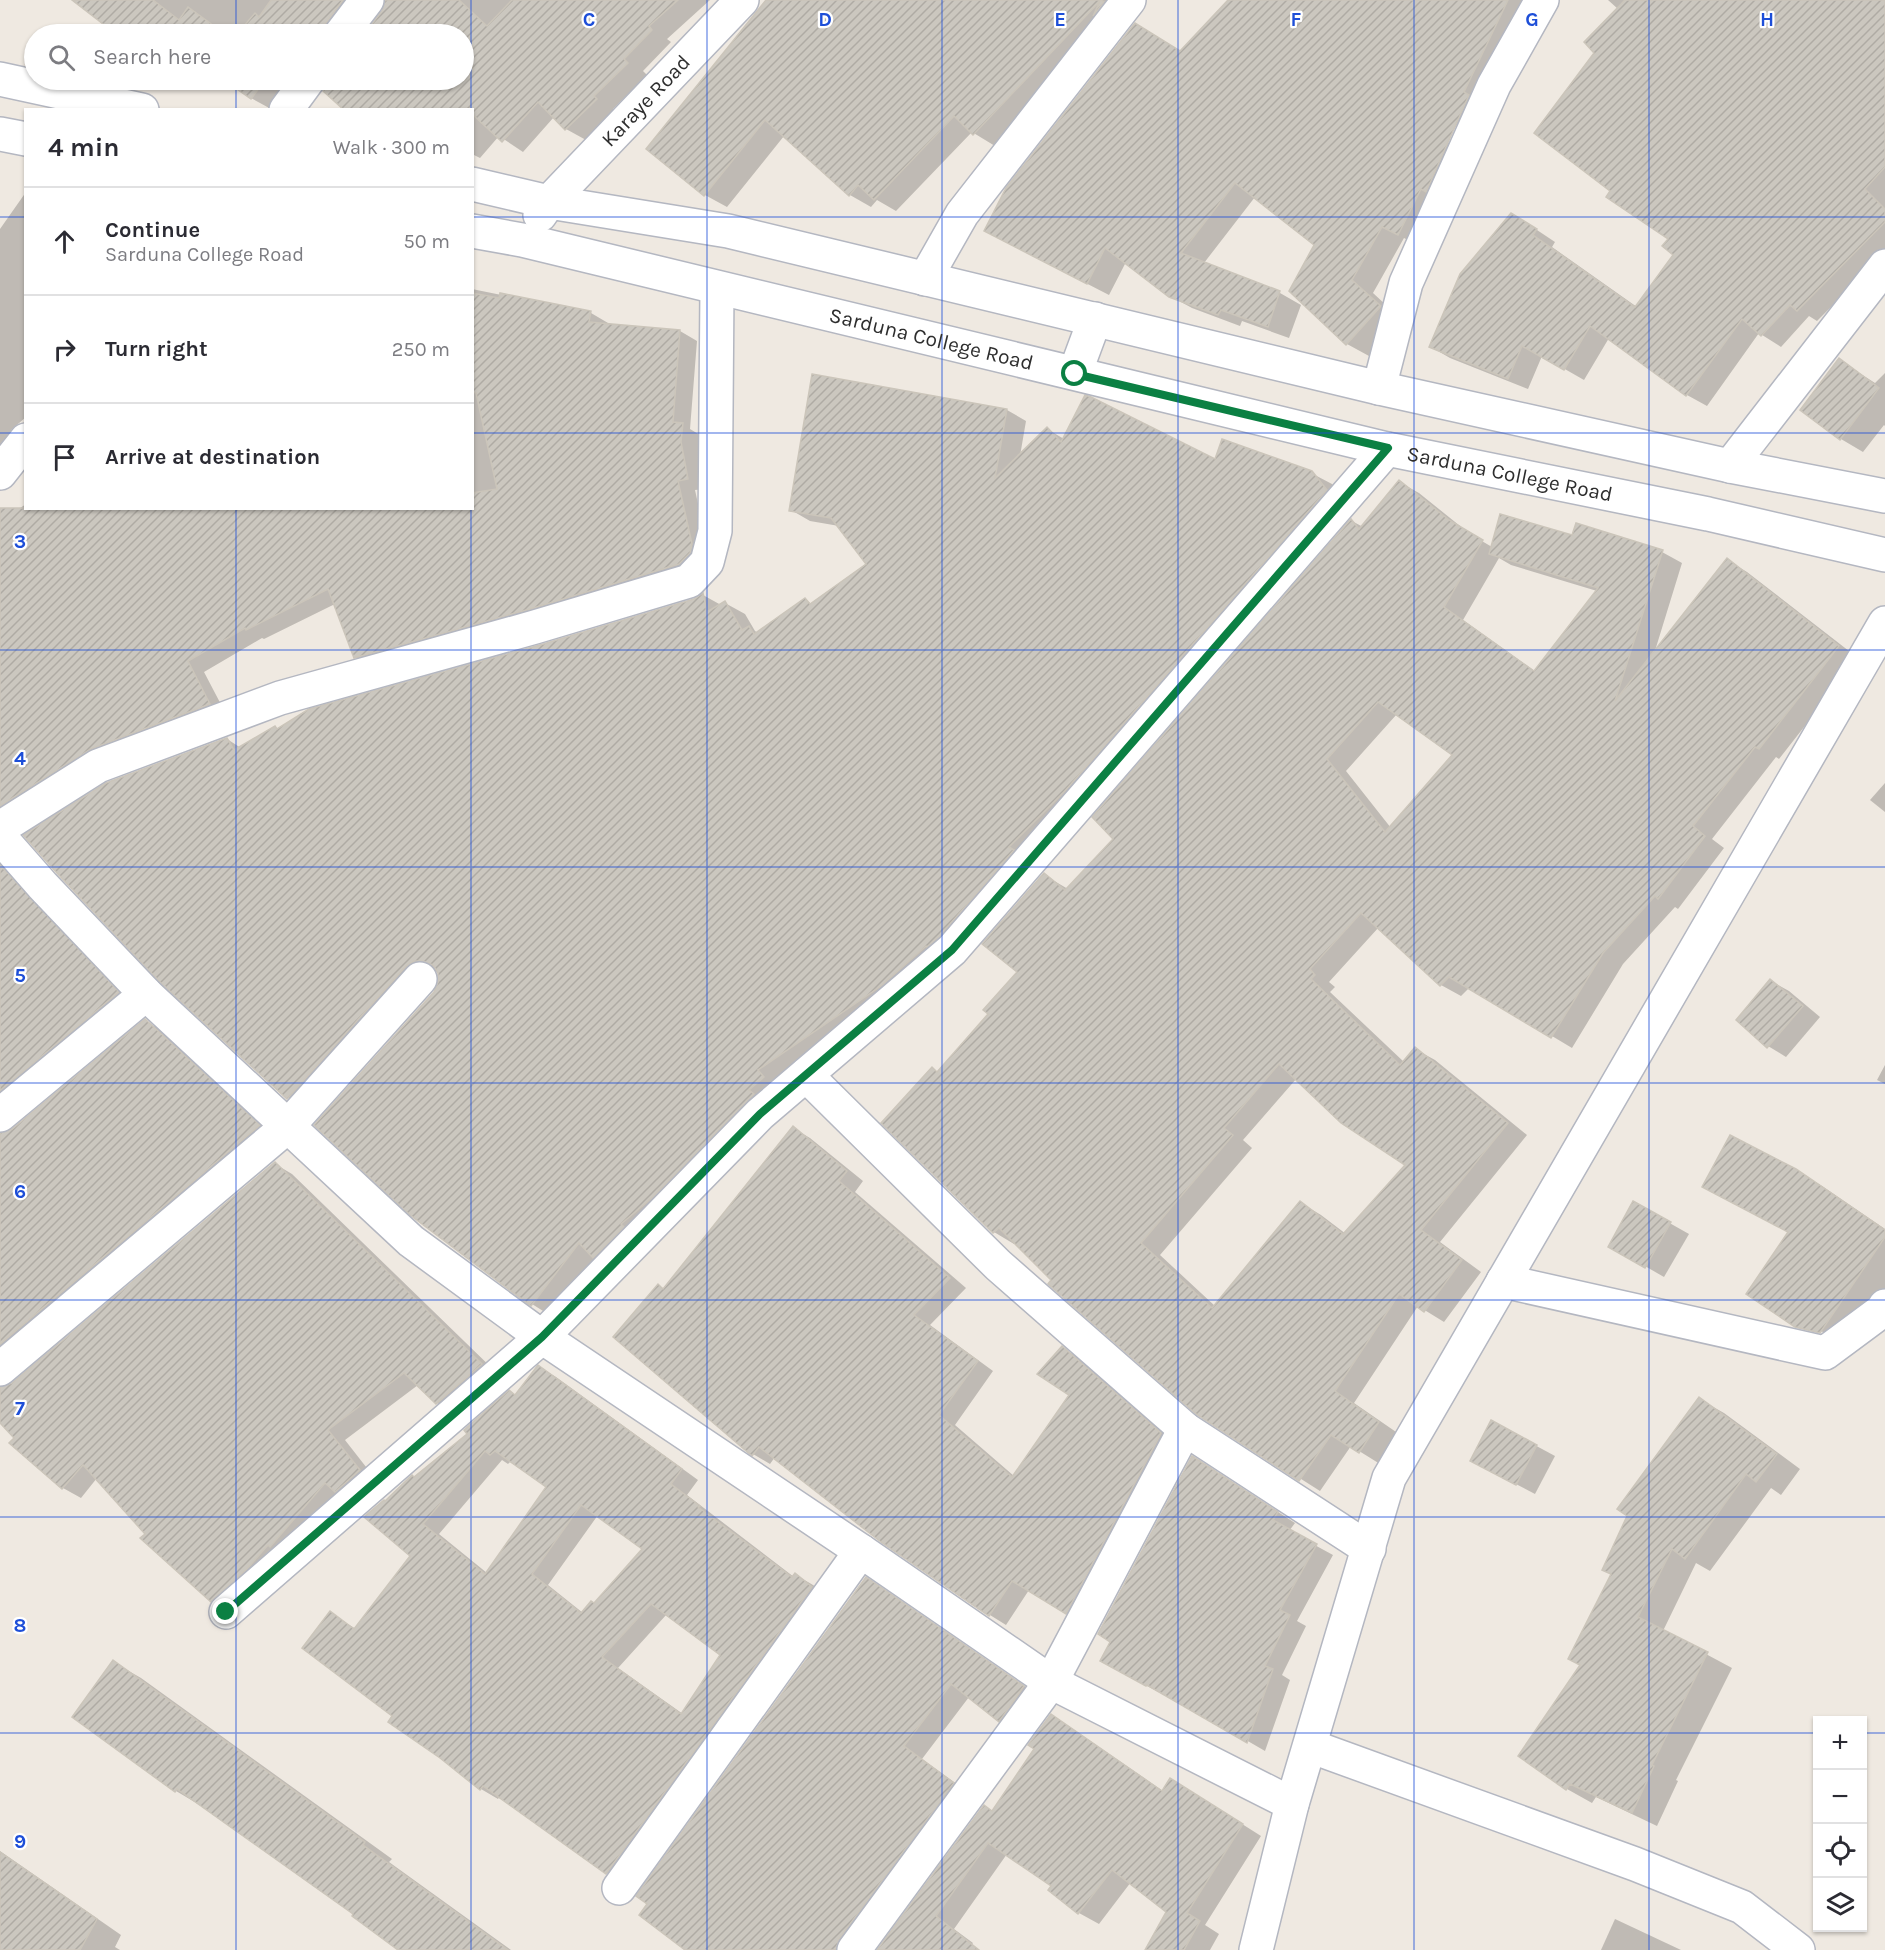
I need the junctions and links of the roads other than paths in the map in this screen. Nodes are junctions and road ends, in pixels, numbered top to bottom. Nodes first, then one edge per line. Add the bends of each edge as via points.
1 (367, 0) edge
2 (742, 0) edge
3 (1129, 0) edge
4 (1542, 0) edge
5 (349, 24) edge
6 (0, 79) edge
7 (24, 84) edge
8 (50, 90) edge
9 (301, 90) edge
10 (133, 108) edge
11 (287, 108) edge
12 (0, 134) edge
13 (24, 140) edge
14 (474, 184) edge
15 (549, 202) junction
16 (474, 231) edge
17 (522, 240) junction
18 (1885, 266) edge
19 (925, 279) junction
20 (717, 288) junction
21 (1095, 319) junction
22 (1075, 374) junction
23 (1379, 388) junction
24 (24, 443) edge
25 (1388, 448) junction
26 (1730, 466) junction
27 (0, 473) edge
28 (1885, 496) edge
29 (1885, 555) edge
30 (1885, 623) edge
31 (0, 828) edge
32 (0, 837) edge
33 (420, 979) dead end
34 (146, 994) junction
35 (806, 1075) junction
36 (0, 1115) edge
37 (288, 1126) junction
38 (1503, 1281) junction
39 (1885, 1306) edge
40 (542, 1337) junction
41 (0, 1369) edge
42 (1185, 1429) junction
43 (1369, 1549) junction
44 (861, 1551) junction
45 (226, 1612) dead end
46 (1051, 1682) junction
47 (1310, 1746) junction
48 (1292, 1804) junction
49 (619, 1888) dead end
50 (854, 1950) edge
51 (1256, 1950) edge
52 (1798, 1950) edge

1 - 5 street
2 - 15 street, Karaye Road
3 - 19 street via 962,214
4 - 23 street via 1494,85 1406,283
6 - 7 street
8 - 10 street
9 - 11 street
12 - 13 street
14 - 15 street
15 - 17 street, Karaye Road
15 - 19 street via 728,231
16 - 17 street, Sarduna College Road
17 - 20 street, Sarduna College Road
18 - 26 street
19 - 21 street
20 - 22 street, Sarduna College Road
20 - 31 street via 715,531 707,562 689,581 280,698 98,766
21 - 22 street
21 - 23 street
22 - 25 street, Sarduna College Road
23 - 26 street
24 - 27 street
25 - 29 street, Sarduna College Road
25 - 35 street via 952,950
26 - 28 street
30 - 38 street
32 - 34 street
33 - 37 street
34 - 36 street
34 - 37 street
35 - 40 street via 760,1114
35 - 42 street via 998,1265
37 - 40 street via 411,1241
37 - 41 street
38 - 39 street via 1825,1353
38 - 43 street via 1389,1478
40 - 44 street
40 - 45 street
42 - 43 street
42 - 46 street
43 - 47 street
44 - 46 street
44 - 49 street
46 - 48 street
46 - 50 street
47 - 48 street
47 - 52 street via 1742,1907
48 - 51 street

